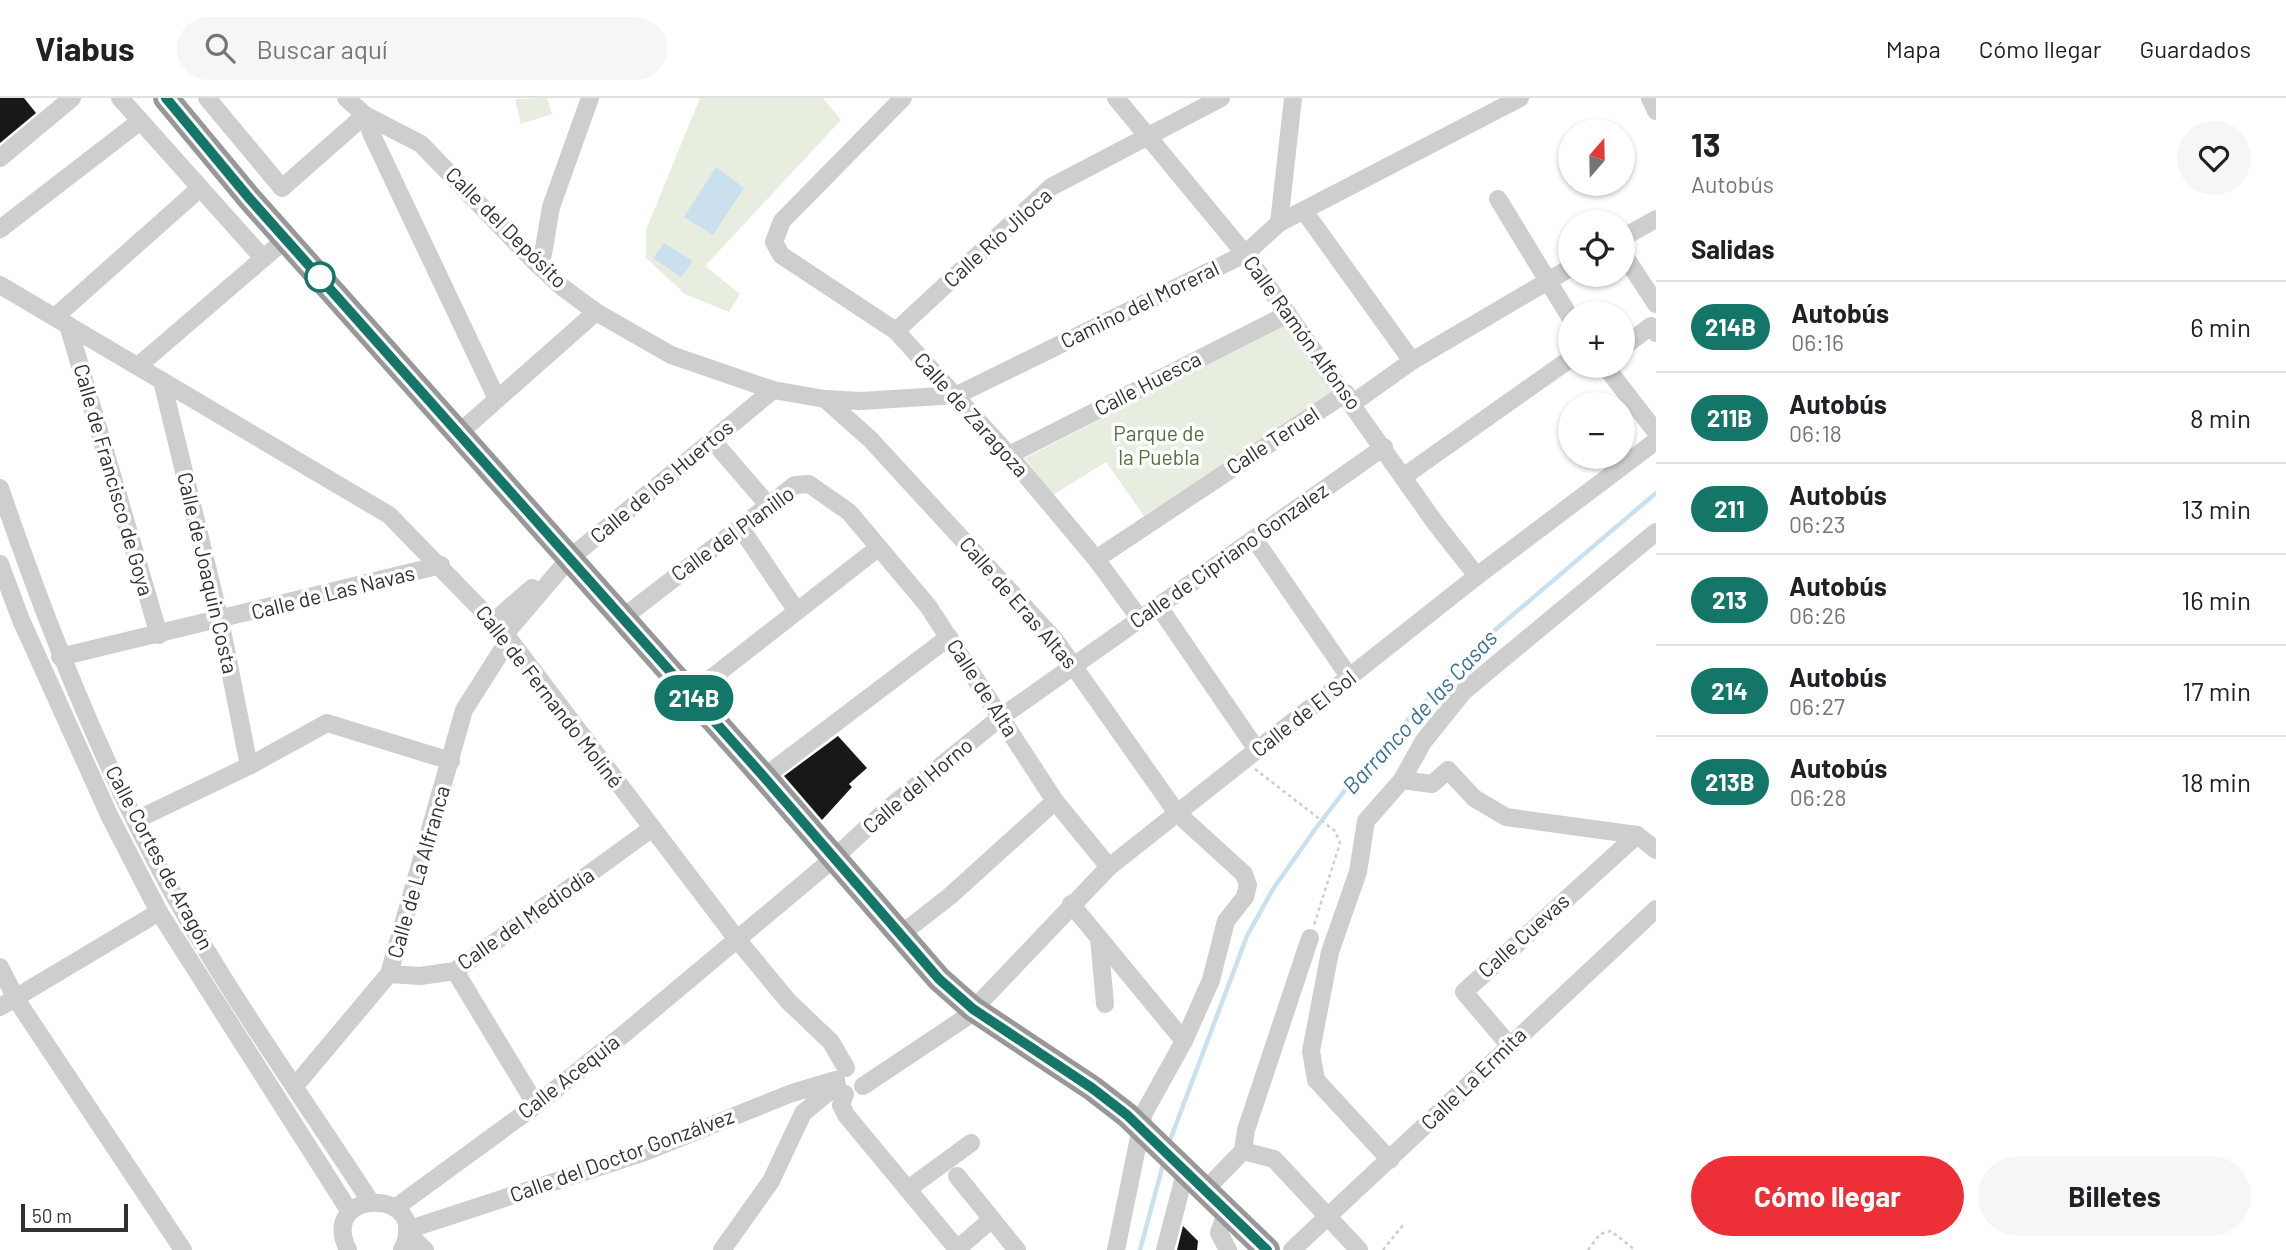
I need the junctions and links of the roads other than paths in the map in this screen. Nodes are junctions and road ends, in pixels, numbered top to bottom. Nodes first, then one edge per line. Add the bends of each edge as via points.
1 (72, 98) edge
2 (120, 98) edge
3 (166, 98) edge
4 (207, 98) edge
5 (346, 98) edge
6 (590, 98) edge
7 (903, 98) edge
8 (1116, 98) edge
9 (1221, 98) edge
10 (1293, 98) edge
11 (1520, 98) edge
12 (1650, 98) edge
13 (1656, 111) edge
14 (365, 115) junction
15 (139, 122) junction
16 (403, 133) junction
17 (1148, 134) junction
18 (0, 158) edge
19 (383, 158) junction
20 (273, 178) junction
21 (200, 189) junction
22 (249, 198) junction
23 (1497, 199) dead end
24 (1304, 211) junction
25 (1656, 219) edge
26 (1279, 223) junction
27 (0, 229) edge
28 (1635, 231) edge
29 (286, 239) junction
30 (1245, 254) junction
31 (263, 258) junction
32 (536, 263) junction
33 (1635, 272) edge
34 (1558, 275) edge
35 (1545, 282) junction
36 (3, 288) edge
37 (1559, 301) edge
38 (1656, 304) edge
39 (596, 312) junction
40 (1288, 314) junction
41 (62, 321) junction
42 (896, 331) junction
43 (1656, 333) edge
44 (1635, 338) edge
45 (1412, 361) junction
46 (138, 366) junction
47 (1558, 367) edge
48 (1614, 378) edge
49 (162, 381) junction
50 (773, 390) junction
51 (957, 395) junction
52 (1349, 398) junction
53 (498, 399) junction
54 (825, 399) junction
55 (861, 401) junction
56 (856, 428) junction
57 (1656, 432) edge
58 (459, 433) junction
59 (713, 441) junction
60 (1656, 441) edge
61 (1384, 447) junction
62 (1009, 455) junction
63 (1403, 477) junction
64 (0, 488) edge
65 (769, 506) junction
66 (849, 512) joint
67 (740, 527) junction
68 (1656, 532) edge
69 (1255, 540) junction
70 (877, 548) junction
71 (1096, 559) junction
72 (441, 565) junction
73 (561, 568) junction
74 (2, 574) edge
75 (1477, 576) junction
76 (1159, 607) junction
77 (796, 610) junction
78 (620, 614) junction
79 (1140, 619) junction
80 (220, 620) junction
81 (503, 631) junction
82 (159, 635) junction
83 (948, 636) junction
84 (60, 657) junction
85 (1074, 666) junction
86 (1350, 678) junction
87 (691, 694) junction
88 (1001, 717) junction
89 (1250, 755) junction
90 (451, 761) junction
91 (249, 766) junction
92 (764, 777) junction
93 (1402, 780) junction
94 (1055, 801) junction
95 (1177, 813) junction
96 (136, 820) junction
97 (651, 829) junction
98 (1637, 835) junction
99 (1656, 850) edge
100 (833, 859) junction
101 (1109, 867) junction
102 (1071, 904) junction
103 (1656, 909) edge
104 (159, 912) junction
105 (900, 935) junction
106 (1099, 937) junction
107 (736, 938) junction
108 (1310, 938) road end
109 (0, 967) edge
110 (455, 971) junction
111 (389, 974) junction
112 (8, 1003) edge
113 (1105, 1004) dead end
114 (973, 1009) junction
115 (1184, 1041) junction
116 (1509, 1045) junction
117 (841, 1082) junction
118 (295, 1086) junction
119 (863, 1086) junction
120 (792, 1093) junction
121 (536, 1105) junction
122 (803, 1113) junction
123 (1147, 1132) junction
124 (971, 1143) dead end
125 (1244, 1151) junction
126 (1390, 1160) junction
127 (1181, 1164) junction
128 (957, 1176) dead end
129 (908, 1189) junction
130 (1206, 1189) junction
131 (370, 1201) junction
132 (395, 1208) junction
133 (1227, 1210) junction
134 (350, 1212) junction
135 (1327, 1215) junction
136 (992, 1219) junction
137 (407, 1231) junction
138 (343, 1232) junction
139 (727, 1248) edge
140 (183, 1250) edge
141 (335, 1250) edge
142 (348, 1250) edge
143 (402, 1250) edge
144 (425, 1250) edge
145 (958, 1250) edge
146 (1017, 1250) edge
147 (1116, 1250) edge
148 (1165, 1250) edge
149 (1228, 1250) edge
150 (1267, 1250) edge
151 (1292, 1250) edge
152 (1359, 1250) edge

1 - 18 street
2 - 15 street
3 - 22 highway
4 - 20 street
5 - 14 street, Calle del Depósito
6 - 32 street via 551,207 543,254
7 - 42 street, Calle de Zaragoza via 782,221 774,242 781,255 800,270
8 - 17 street, Calle Ramón Alfonso
9 - 17 street, Calle Río Jiloca
10 - 26 street
11 - 24 street, Camino del Moreral
12 - 13 street
14 - 16 street, Calle del Depósito
14 - 19 street
14 - 20 street via 282,188
15 - 21 street
15 - 27 street
16 - 19 street
16 - 32 street, Calle del Depósito via 441,162
17 - 30 street, Calle Ramón Alfonso
17 - 42 street, Calle Río Jiloca via 1051,187
19 - 53 street
20 - 22 street
21 - 31 street
21 - 41 street
22 - 29 highway
23 - 35 street
24 - 26 street, Camino del Moreral
24 - 45 street
25 - 28 street
26 - 30 street, Camino del Moreral
29 - 31 street
29 - 58 highway
30 - 40 street, Calle Ramón Alfonso
30 - 51 street, Camino del Moreral
31 - 46 street
32 - 39 street, Calle del Depósito
33 - 38 street
34 - 35 street, Calle Teruel
35 - 37 street
35 - 45 street, Calle Teruel
36 - 41 street, Calle de Fernando Moliné
39 - 50 street, Calle del Depósito via 671,355
39 - 53 street
40 - 52 street, Calle Ramón Alfonso
40 - 62 street, Calle Huesca
41 - 46 street, Calle de Fernando Moliné
41 - 82 street, Calle de Francisco de Goya
42 - 51 street, Calle de Zaragoza
43 - 44 street via 1651,326
45 - 52 street, Calle Teruel
46 - 49 street, Calle de Fernando Moliné
47 - 63 street
48 - 57 street
49 - 72 street, Calle de Fernando Moliné via 389,515
49 - 80 street, Calle de Joaquin Costa
50 - 54 street, Calle del Depósito
50 - 59 street, Calle de los Huertos
51 - 55 street, Calle del Depósito
51 - 62 street, Calle de Zaragoza
52 - 61 street, Calle Ramón Alfonso
52 - 71 street, Calle Teruel
53 - 58 street
54 - 55 street, Calle del Depósito
54 - 56 street, Calle de Eras Altas
55 - 56 street
56 - 85 street, Calle de Eras Altas via 1055,639
58 - 73 highway
59 - 65 street
59 - 73 street, Calle de los Huertos
60 - 75 street, Calle de El Sol
61 - 63 street, Calle Ramón Alfonso
61 - 69 street, Calle de Cipriano Gonzalez
62 - 71 street, Calle de Zaragoza
63 - 75 street, Calle Ramón Alfonso
64 - 84 street, Calle Cortes de Aragón
65 - 66 street, Calle del Planillo via 795,485 810,484
65 - 67 street, Calle del Planillo
66 - 70 street, Calle de Alta
67 - 77 street
67 - 78 street, Calle del Planillo via 625,616
68 - 93 street via 1464,691 1423,742
69 - 76 street, Calle de Cipriano Gonzalez
69 - 86 street
70 - 77 street
70 - 83 street, Calle de Alta
71 - 79 street, Calle de Zaragoza
72 - 80 street, Calle de Las Navas
72 - 81 street, Calle de Fernando Moliné
73 - 78 highway
73 - 81 street, Calle de los Huertos
74 - 104 street, Calle Cortes de Aragón via 110,817
75 - 86 street, Calle de El Sol
76 - 79 street, Calle de Cipriano Gonzalez
76 - 89 street
77 - 87 street
78 - 87 highway
79 - 85 street, Calle de Cipriano Gonzalez
80 - 82 street, Calle de Las Navas
80 - 91 street, Calle de Joaquin Costa
81 - 90 street, Calle de La Alfranca via 464,710
81 - 97 street, Calle de Fernando Moliné
82 - 84 street, Calle de Las Navas
83 - 88 street, Calle de Alta
83 - 92 street
84 - 96 street, Calle Cortes de Aragón
85 - 88 street, Calle del Horno
85 - 95 street, Calle de Eras Altas
86 - 89 street, Calle de El Sol
87 - 92 highway
88 - 94 street, Calle de Alta
88 - 100 street, Calle del Horno
89 - 95 street, Calle de El Sol
90 - 91 street via 327,723
90 - 111 street, Calle de La Alfranca
91 - 96 street
92 - 100 highway
93 - 98 street via 1432,784 1448,770 1474,798 1506,817
93 - 126 street via 1366,821 1358,872 1330,952 1311,1051 1316,1080
94 - 101 street, Calle de Alta
94 - 105 street
95 - 101 street, Calle de El Sol
95 - 115 street, Calle de Eras Altas via 1244,874 1248,885 1245,897 1226,922 1211,980
96 - 118 street, Calle Cortes de Aragón via 205,946
97 - 107 street, Calle de Fernando Moliné
97 - 110 street, Calle del Mediodía
98 - 99 street
98 - 116 street, Calle Cuevas via 1464,992
100 - 105 highway
100 - 107 street, Calle del Horno
101 - 102 street, Calle de El Sol
102 - 106 street
102 - 114 street, Calle de El Sol
103 - 116 street, Calle La Ermita
104 - 112 street
104 - 134 street, Calle Cortes de Aragón
105 - 114 highway
106 - 113 street
106 - 115 street
107 - 117 street, Calle de Fernando Moliné via 788,1001 831,1042
107 - 121 street, Calle Acequia
108 - 125 street via 1246,1130
109 - 112 street
110 - 111 street, Calle del Mediodía
110 - 121 street
111 - 118 street, Calle de La Alfranca
112 - 140 street
114 - 119 street
114 - 123 highway via 1092,1088
115 - 123 street via 1144,1113
116 - 126 street, Calle La Ermita
117 - 119 street via 858,1093
117 - 119 street via 859,1071
117 - 120 street, Calle del Doctor Gonzálvez
117 - 122 street
117 - 129 street via 842,1109
118 - 131 street, Calle Cortes de Aragón
120 - 122 street
120 - 137 street, Calle del Doctor Gonzálvez via 645,1152
121 - 132 street, Calle Acequia
122 - 139 street via 771,1181
123 - 127 highway
123 - 147 street
124 - 129 street
125 - 130 street
125 - 135 street via 1274,1159
126 - 135 street, Calle La Ermita
127 - 130 highway
127 - 148 street
128 - 136 street
129 - 145 street
130 - 133 highway
131 - 132 street
131 - 134 street
132 - 137 street
133 - 149 street via 1219,1233
133 - 150 highway
134 - 138 street
135 - 151 street, Calle La Ermita
135 - 152 street
136 - 145 street
136 - 146 street
137 - 143 street
137 - 144 street
138 - 141 street
138 - 142 street

